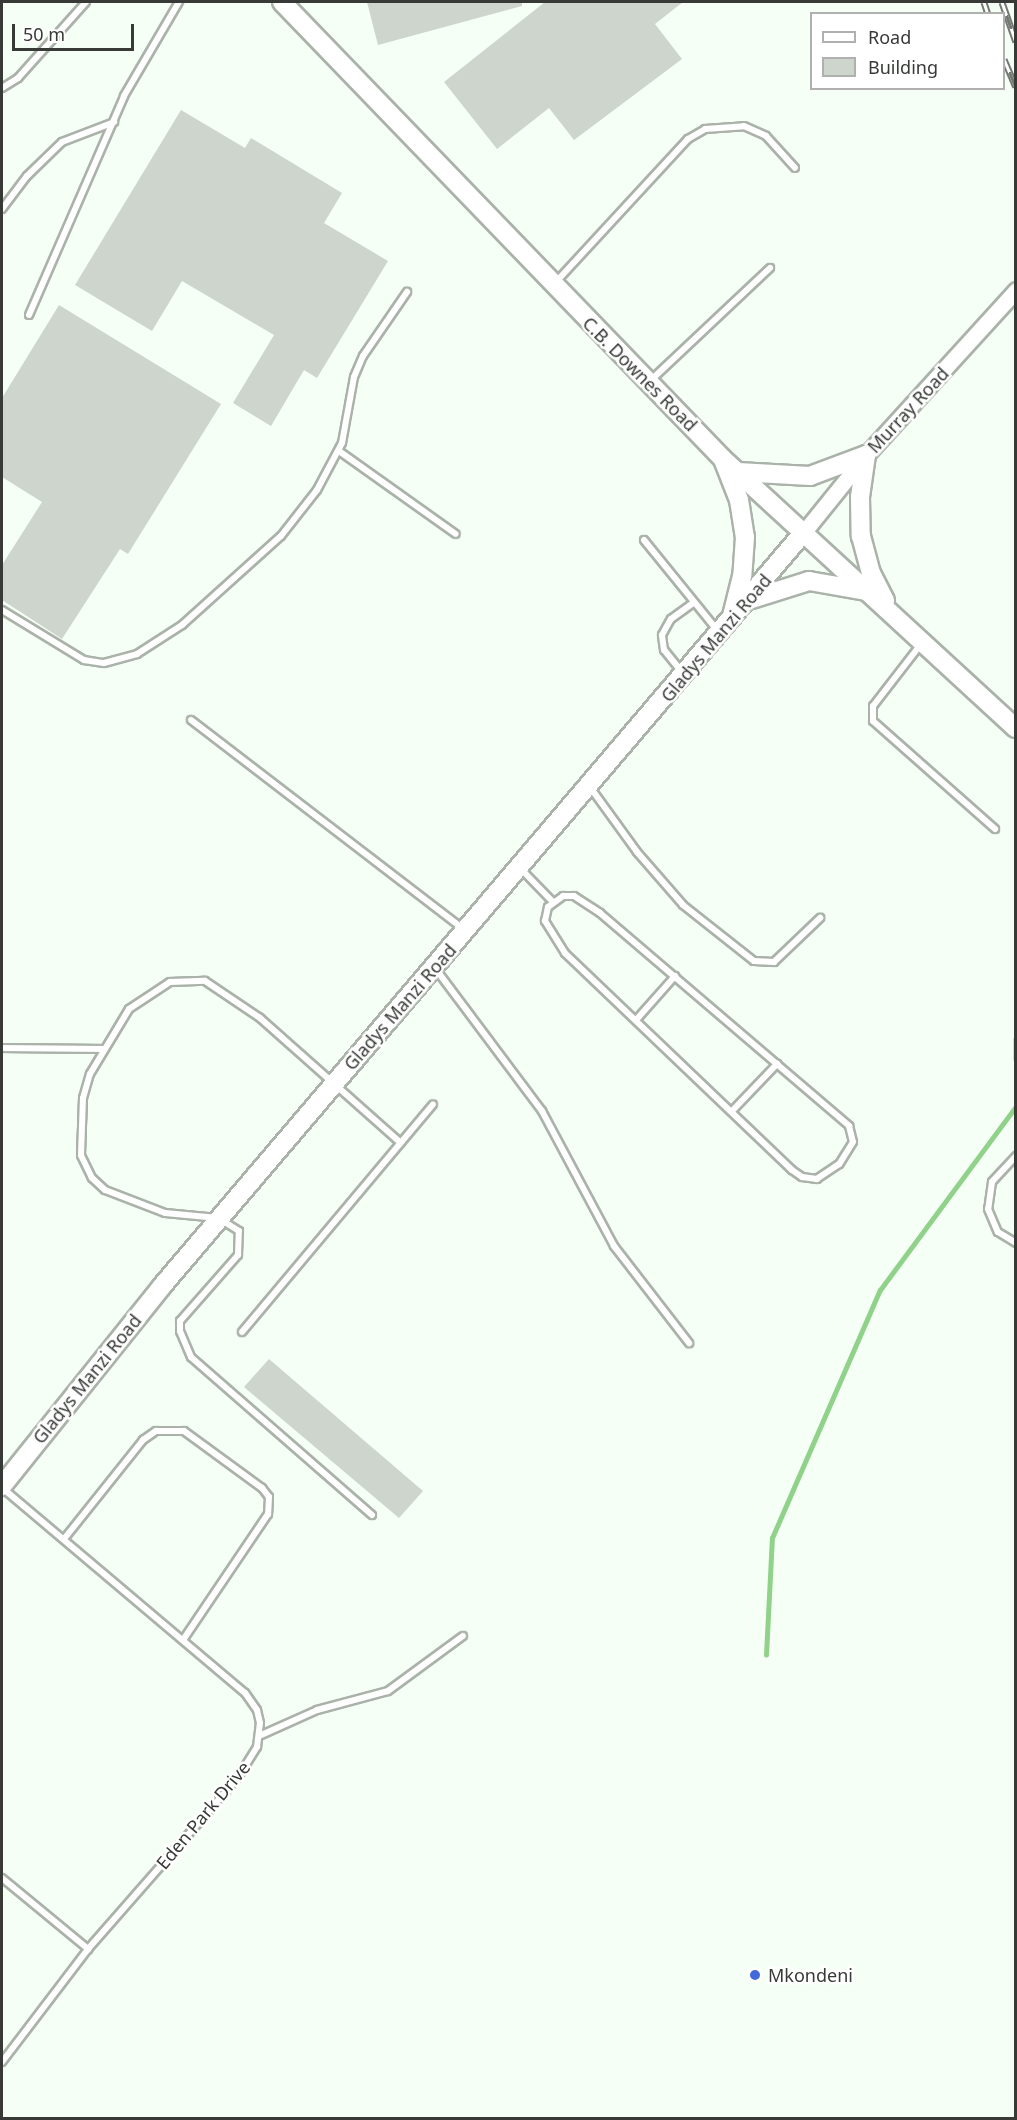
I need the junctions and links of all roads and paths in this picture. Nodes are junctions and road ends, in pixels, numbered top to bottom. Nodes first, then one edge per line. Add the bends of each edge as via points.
1 (86, 2) edge
2 (179, 2) edge
3 (282, 2) edge
4 (2, 88) edge
5 (114, 122) junction
6 (795, 168) dead end
7 (2, 209) edge
8 (770, 267) dead end
9 (552, 286) junction
10 (1016, 290) edge
11 (407, 292) dead end
12 (29, 315) dead end
13 (649, 382) junction
14 (339, 451) junction
15 (866, 455) junction
16 (722, 458) junction
17 (738, 472) junction
18 (803, 533) junction
19 (456, 534) dead end
20 (644, 540) dead end
21 (868, 591) junction
22 (749, 600) junction
23 (692, 604) junction
24 (2, 610) edge
25 (891, 613) junction
26 (725, 628) junction
27 (921, 644) junction
28 (685, 675) junction
29 (190, 720) dead end
30 (1016, 728) edge
31 (589, 786) junction
32 (995, 829) dead end
33 (519, 867) junction
34 (553, 902) junction
35 (820, 918) dead end
36 (465, 932) junction
37 (435, 967) junction
38 (675, 976) junction
39 (636, 1020) junction
40 (2, 1048) edge
41 (104, 1049) junction
42 (777, 1064) junction
43 (336, 1082) junction
44 (433, 1104) dead end
45 (733, 1110) junction
46 (401, 1143) junction
47 (1016, 1156) edge
48 (218, 1218) junction
49 (1016, 1243) edge
50 (242, 1332) dead end
51 (690, 1343) dead end
52 (2, 1487) edge
53 (372, 1515) dead end
54 (64, 1539) junction
55 (463, 1636) dead end
56 (183, 1640) junction
57 (259, 1736) junction
58 (2, 1878) edge
59 (88, 1949) junction
60 (2, 2062) edge

1 - 4 lane via 18,78
2 - 5 lane via 128,88
3 - 9 main road, C.B. Downes Road
5 - 7 lane via 62,142 27,176
5 - 12 lane
6 - 9 lane via 766,136 744,126 705,129 688,139
8 - 13 lane
9 - 13 main road, C.B. Downes Road
10 - 15 street, Murray Road
11 - 14 lane via 375,337 354,377
13 - 16 main road, C.B. Downes Road
14 - 19 lane
14 - 24 lane via 317,490 281,536 191,618 137,654 119,662 84,660
15 - 17 main road via 810,476
15 - 18 street, Murray Road
15 - 25 main road via 860,497 861,536 871,573
16 - 17 main road, C.B. Downes Road
16 - 26 main road via 738,500 745,537 741,582
17 - 18 main road, C.B. Downes Road
18 - 21 main road, C.B. Downes Road
18 - 22 main road, Gladys Manzi Road
20 - 23 lane
21 - 22 main road via 809,581
21 - 25 main road, C.B. Downes Road
22 - 26 main road, Gladys Manzi Road
23 - 26 lane
23 - 28 lane via 671,619 662,635 664,650
25 - 27 main road, C.B. Downes Road
26 - 28 main road, Gladys Manzi Road
27 - 30 main road, C.B. Downes Road
27 - 32 lane via 873,705 873,721
28 - 31 main road, Gladys Manzi Road
29 - 36 lane
31 - 33 main road, Gladys Manzi Road
31 - 35 lane via 637,852 683,904 754,961 774,962
33 - 34 lane
33 - 36 main road, Gladys Manzi Road
34 - 38 lane via 567,895 582,900
34 - 39 lane via 545,921 549,933
36 - 37 main road, Gladys Manzi Road
37 - 43 main road, Gladys Manzi Road
37 - 51 lane via 542,1111 614,1246
38 - 39 lane
38 - 42 lane
39 - 45 lane
40 - 41 lane
41 - 43 lane via 129,1009 154,991 181,980 205,981 260,1018
41 - 48 lane via 90,1074 81,1120 81,1155 92,1178 105,1190 144,1208
42 - 45 lane
42 - 45 lane via 849,1126 853,1142 839,1164 817,1179 802,1177
43 - 46 lane
43 - 48 main road, Gladys Manzi Road
44 - 46 lane
46 - 50 lane
47 - 49 lane via 992,1182 988,1209 998,1232
48 - 52 main road, Gladys Manzi Road
48 - 53 lane via 239,1231 241,1247 228,1269 180,1320 183,1343 190,1357
52 - 54 lane
54 - 56 lane
54 - 56 lane via 143,1440 156,1431 183,1431 262,1488 269,1497 268,1514
55 - 57 lane via 388,1691 317,1710
56 - 57 lane via 245,1693 257,1710
57 - 59 lane, Eden Park Drive via 257,1747 237,1779
58 - 59 lane
59 - 60 lane, Eden Park Drive

